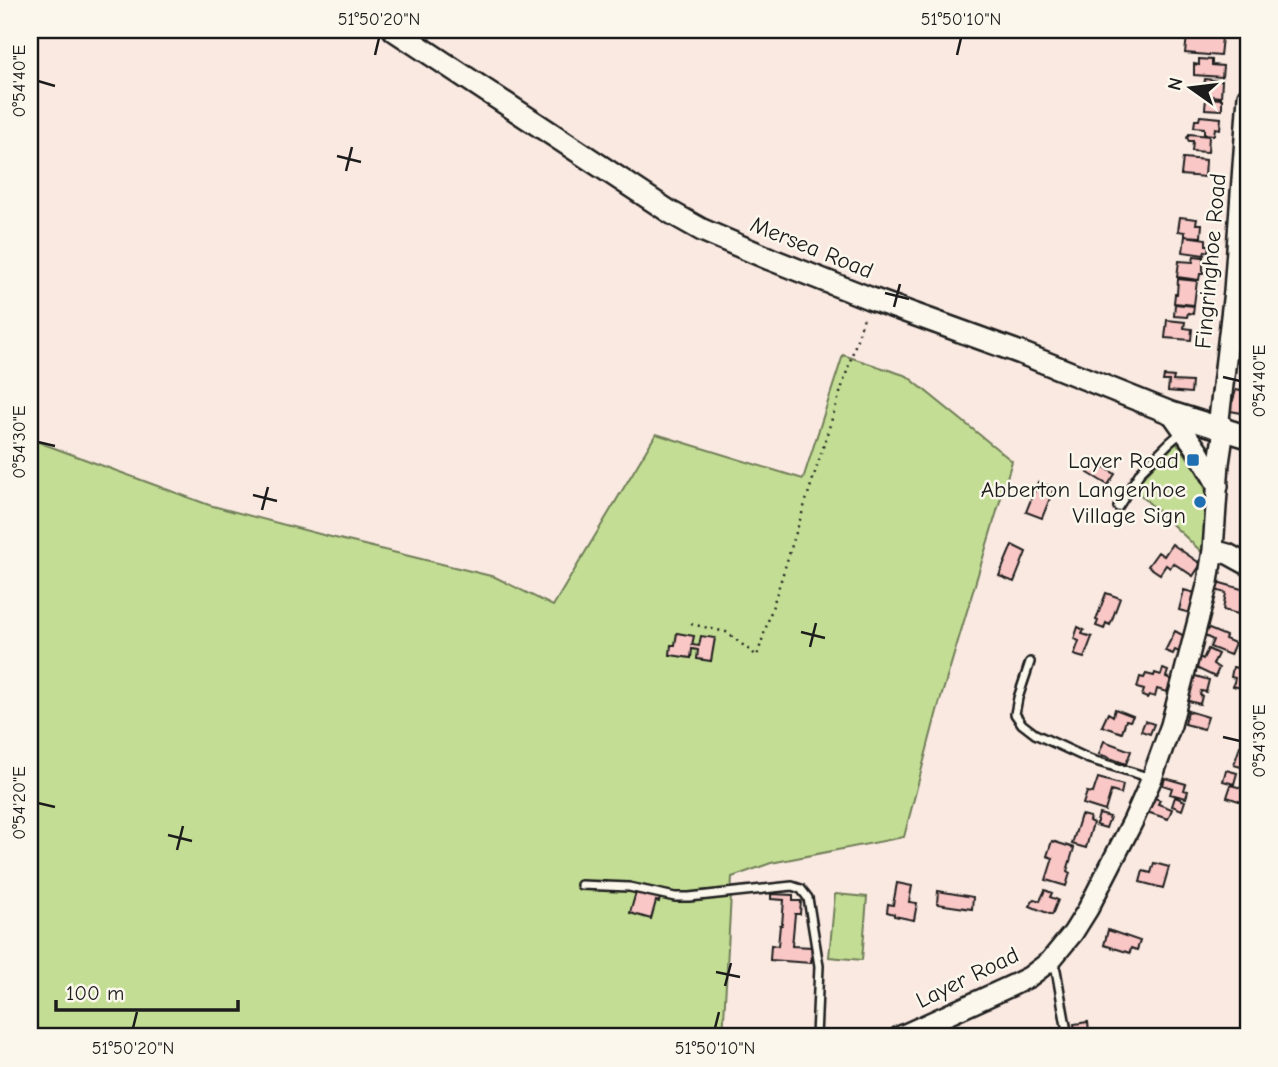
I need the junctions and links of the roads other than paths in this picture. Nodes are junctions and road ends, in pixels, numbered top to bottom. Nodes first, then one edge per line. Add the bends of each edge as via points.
1 (394, 30) edge
2 (1248, 96) edge
3 (1241, 292) edge
4 (1177, 422) junction
5 (1224, 429) junction
6 (1248, 437) edge
7 (1218, 486) junction
8 (1118, 507) dead end
9 (1213, 550) junction
10 (1248, 565) edge
11 (1030, 662) dead end
12 (1152, 778) junction
13 (581, 885) dead end
14 (1050, 961) junction
15 (907, 1035) edge
16 (816, 1037) edge
17 (1068, 1037) edge

1 - 4 main road, Mersea Road via 670,212 714,235 1021,353
2 - 3 street, Fingringhoe Road
3 - 5 street, Fingringhoe Road via 1219,419
4 - 5 main road, Mersea Road
4 - 7 street
4 - 8 lane via 1169,443 1141,471
5 - 6 main road, Mersea Road
5 - 7 street, Layer Road
7 - 9 street, Layer Road
9 - 10 street
9 - 12 street, Layer Road via 1174,712
11 - 12 lane via 1015,714 1022,724 1089,759
12 - 14 street, Layer Road via 1088,909
13 - 16 lane via 629,887 675,897 792,886 802,889 808,898 819,966
14 - 15 street, Layer Road via 1029,977
14 - 17 lane via 1056,970

